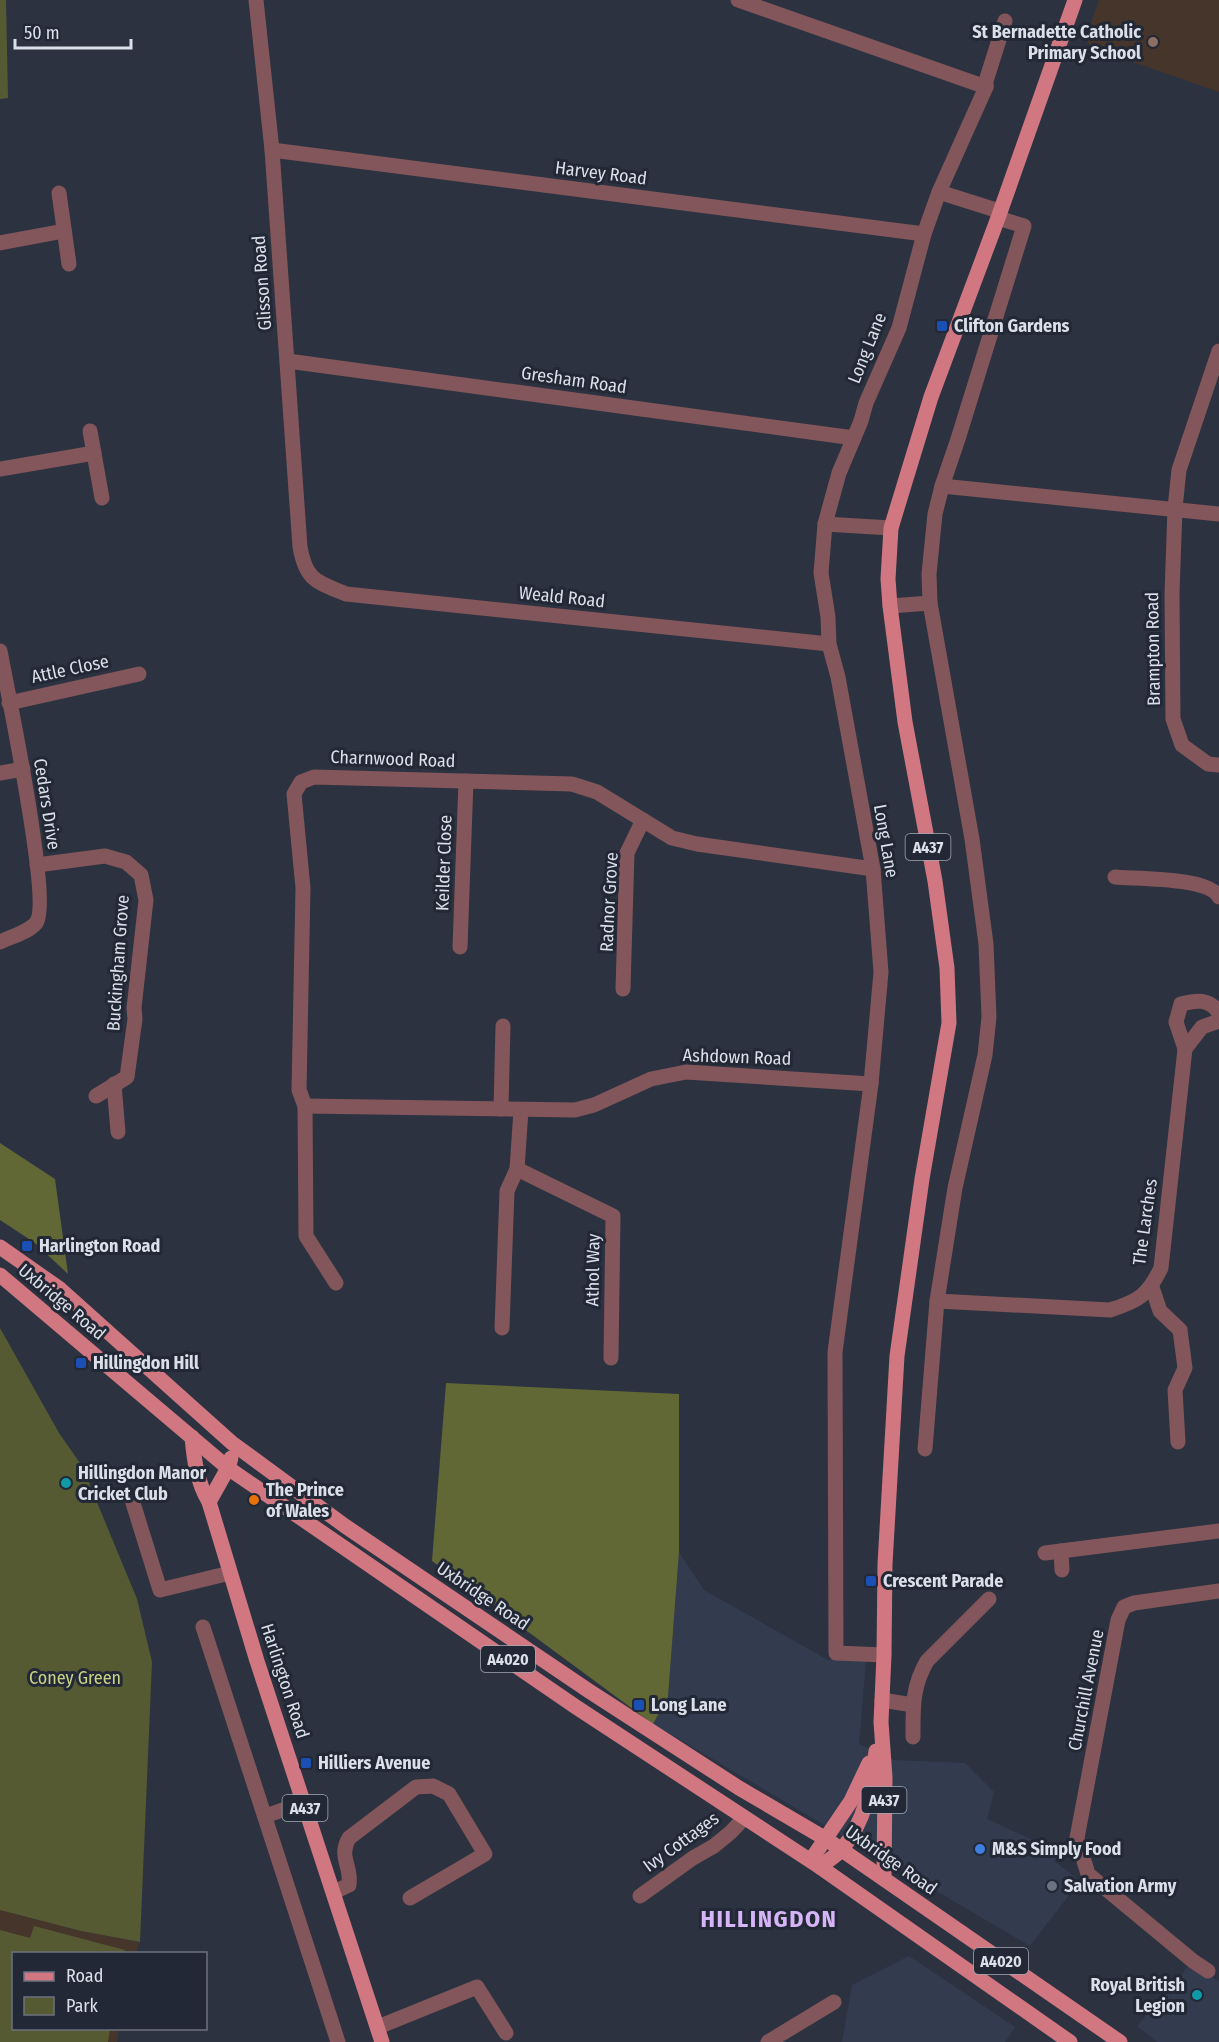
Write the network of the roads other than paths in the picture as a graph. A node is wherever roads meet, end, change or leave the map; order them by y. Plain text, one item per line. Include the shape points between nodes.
1 (256, 0) edge
2 (738, 0) edge
3 (1075, 0) edge
4 (1005, 21) dead end
5 (986, 87) junction
6 (272, 150) junction
7 (939, 192) junction
8 (59, 193) dead end
9 (998, 214) junction
10 (64, 231) junction
11 (924, 234) junction
12 (0, 243) edge
13 (69, 264) dead end
14 (1219, 351) edge
15 (288, 361) junction
16 (90, 431) dead end
17 (854, 438) junction
18 (94, 453) junction
19 (0, 469) edge
20 (942, 486) junction
21 (102, 498) dead end
22 (1175, 508) junction
23 (1219, 514) edge
24 (825, 524) junction
25 (891, 528) junction
26 (303, 564) joint
27 (930, 603) junction
28 (890, 606) junction
29 (829, 644) junction
30 (0, 651) edge
31 (139, 674) dead end
32 (9, 703) junction
33 (1219, 765) edge
34 (23, 769) junction
35 (0, 772) edge
36 (466, 781) junction
37 (643, 820) junction
38 (37, 865) junction
39 (873, 869) junction
40 (1115, 877) dead end
41 (1219, 897) edge
42 (0, 942) edge
43 (460, 947) dead end
44 (623, 989) dead end
45 (1219, 1013) edge
46 (1219, 1020) edge
47 (503, 1026) dead end
48 (1185, 1049) junction
49 (871, 1083) junction
50 (114, 1084) junction
51 (96, 1096) dead end
52 (305, 1106) junction
53 (501, 1108) junction
54 (521, 1110) junction
55 (118, 1132) dead end
56 (518, 1169) junction
57 (0, 1247) edge
58 (0, 1275) edge
59 (336, 1283) dead end
60 (1152, 1287) junction
61 (937, 1300) junction
62 (502, 1328) dead end
63 (611, 1358) dead end
64 (192, 1437) junction
65 (1178, 1442) dead end
66 (232, 1443) junction
67 (925, 1449) dead end
68 (228, 1468) junction
69 (209, 1502) junction
70 (133, 1503) dead end
71 (1219, 1531) edge
72 (1061, 1551) junction
73 (1045, 1553) dead end
74 (1062, 1570) dead end
75 (230, 1573) junction
76 (1219, 1591) edge
77 (989, 1599) dead end
78 (203, 1627) dead end
79 (884, 1655) junction
80 (882, 1700) junction
81 (913, 1705) junction
82 (881, 1722) junction
83 (913, 1737) dead end
84 (878, 1739) junction
85 (303, 1803) junction
86 (265, 1816) junction
87 (744, 1818) junction
88 (826, 1839) junction
89 (842, 1850) junction
90 (815, 1864) junction
91 (884, 1879) junction
92 (334, 1892) junction
93 (640, 1896) dead end
94 (410, 1898) dead end
95 (1208, 1971) dead end
96 (834, 2002) dead end
97 (506, 2033) dead end
98 (380, 2035) edge
99 (338, 2042) edge
100 (768, 2042) edge
101 (1070, 2042) edge
102 (1120, 2042) edge

1 - 6 street, Glisson Road
2 - 5 street
3 - 9 main road, A437
4 - 5 street, Long Lane
5 - 7 street, Long Lane
6 - 11 street, Harvey Road
6 - 15 street, Glisson Road
7 - 9 street
7 - 11 street, Long Lane
8 - 10 street
9 - 20 street via 1024,226
9 - 25 main road, A437 via 931,397
10 - 12 street
10 - 13 street
11 - 17 street, Long Lane via 899,328
14 - 22 street, Brampton Road via 1179,470
15 - 17 street, Gresham Road
15 - 26 street, Glisson Road
16 - 18 street
17 - 24 street, Long Lane via 839,473
18 - 19 street
18 - 21 street
20 - 22 street
20 - 27 street via 934,524
22 - 23 street
22 - 33 street, Brampton Road via 1173,719 1182,745 1208,764
24 - 25 street
24 - 29 street, Long Lane via 821,573
25 - 28 main road, A437
26 - 29 street, Weald Road via 314,580 346,594
27 - 28 street
27 - 61 street via 972,839 986,944 989,1017
28 - 79 main road, A437 via 905,722 946,957 949,1023 898,1338 885,1564
29 - 39 street, Long Lane
30 - 32 street, Cedars Drive
31 - 32 street, Attle Close
32 - 34 street, Cedars Drive
34 - 35 street
34 - 38 street, Cedars Drive
36 - 37 street, Charnwood Road via 572,784 597,792
36 - 43 street, Keilder Close
36 - 52 street, Charnwood Road via 314,777 301,782 294,794 303,888 299,1090
37 - 39 street, Charnwood Road via 672,838 697,844
37 - 44 street, Radnor Grove via 627,853
38 - 42 street, Cedars Drive via 41,913 36,924
38 - 50 street, Buckingham Grove via 105,856 126,862 141,875 146,900 135,1019 127,1077
39 - 49 street, Long Lane via 881,972
40 - 41 street via 1195,883
45 - 48 street, The Larches via 1214,1005 1198,999 1181,1004 1176,1022
46 - 48 street via 1202,1028
47 - 53 street
48 - 60 street, The Larches via 1161,1268
49 - 54 street, Ashdown Road via 686,1072 651,1079 575,1110
49 - 79 street, Long Lane via 835,1352 836,1653
50 - 51 street, Buckingham Grove
50 - 55 street
52 - 53 street, Ashdown Road
52 - 59 street, Charnwood Road via 306,1236
53 - 54 street, Ashdown Road
54 - 56 street
56 - 62 street via 507,1191
56 - 63 street, Athol Way via 613,1216
57 - 66 main road, Uxbridge Road / A4020 via 60,1289
58 - 64 main road, Uxbridge Road / A4020
60 - 61 street, The Larches via 1132,1303 1110,1310
60 - 65 street via 1160,1311 1180,1330 1185,1368 1175,1390
61 - 67 street
64 - 68 main road, Uxbridge Road / A4020
64 - 69 main road, Harlington Road / A437 via 198,1476
66 - 68 main road
66 - 88 main road, Uxbridge Road / A4020 via 345,1526 589,1691
68 - 69 main road
68 - 87 main road, Uxbridge Road / A4020
69 - 75 main road, Harlington Road / A437
70 - 75 street via 160,1590
71 - 72 street
72 - 73 street
72 - 74 street
75 - 85 main road, Harlington Road / A437
76 - 95 street, Churchill Avenue via 1124,1607 1118,1620 1077,1838 1088,1874
77 - 81 street via 927,1661 920,1673
78 - 86 street
79 - 80 main road, A437
80 - 81 street
80 - 82 main road, A437
81 - 83 street
82 - 84 main road, A437
82 - 91 main road, A437
84 - 88 main road, A437 via 851,1802
84 - 89 main road, A437 via 869,1793
85 - 86 street
85 - 92 main road, Harlington Road / A437
86 - 99 street
87 - 90 main road, Uxbridge Road / A4020
87 - 93 street, Ivy Cottages via 714,1846
88 - 89 main road, Uxbridge Road / A4020
88 - 90 main road, A437
89 - 90 main road, A437
89 - 91 main road, Uxbridge Road / A4020
90 - 101 main road, Uxbridge Road / A4020
91 - 102 main road, Uxbridge Road / A4020
92 - 94 street via 349,1885 343,1850 349,1838 416,1788 433,1786 449,1794 485,1854
92 - 98 main road, Harlington Road / A437
96 - 100 street
97 - 98 street via 477,1987

